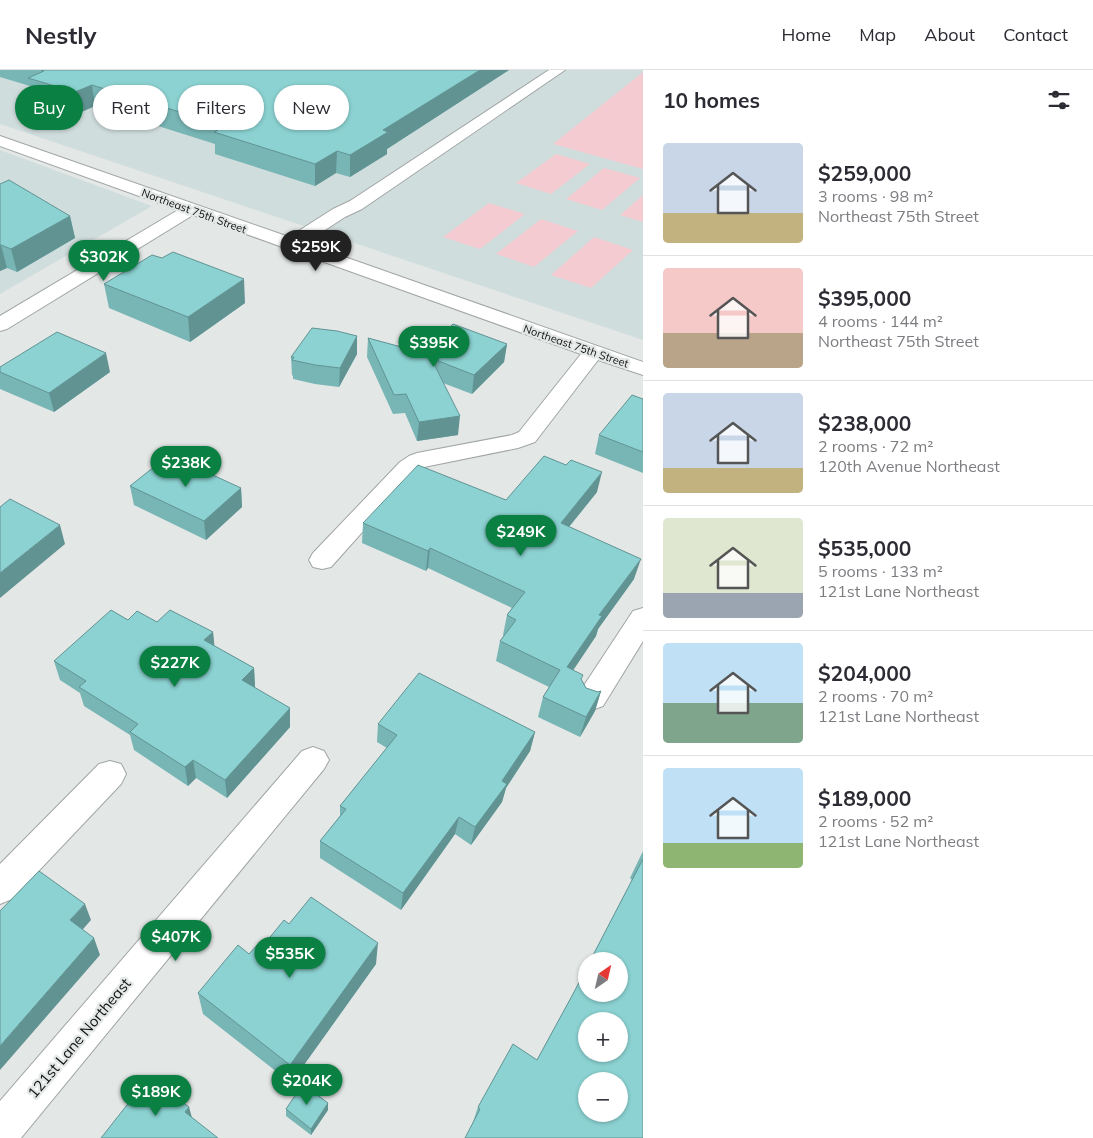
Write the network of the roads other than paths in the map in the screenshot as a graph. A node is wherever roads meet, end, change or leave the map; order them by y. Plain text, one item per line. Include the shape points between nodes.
1 (558, 70) edge
2 (0, 141) edge
3 (190, 210) junction
4 (290, 245) junction
5 (0, 325) edge
6 (594, 352) junction
7 (643, 369) edge
8 (322, 560) dead end
9 (643, 618) edge
10 (592, 698) edge
11 (313, 760) dead end
12 (110, 774) dead end
13 (0, 888) edge
14 (0, 1132) edge

1 - 4 street
2 - 3 street, Northeast 75th Street
3 - 4 street, Northeast 75th Street
3 - 5 street
4 - 6 street, Northeast 75th Street
6 - 7 street, Northeast 75th Street
6 - 8 street via 527,437 417,461
9 - 10 street
11 - 14 street, 121st Lane Northeast
12 - 13 street

